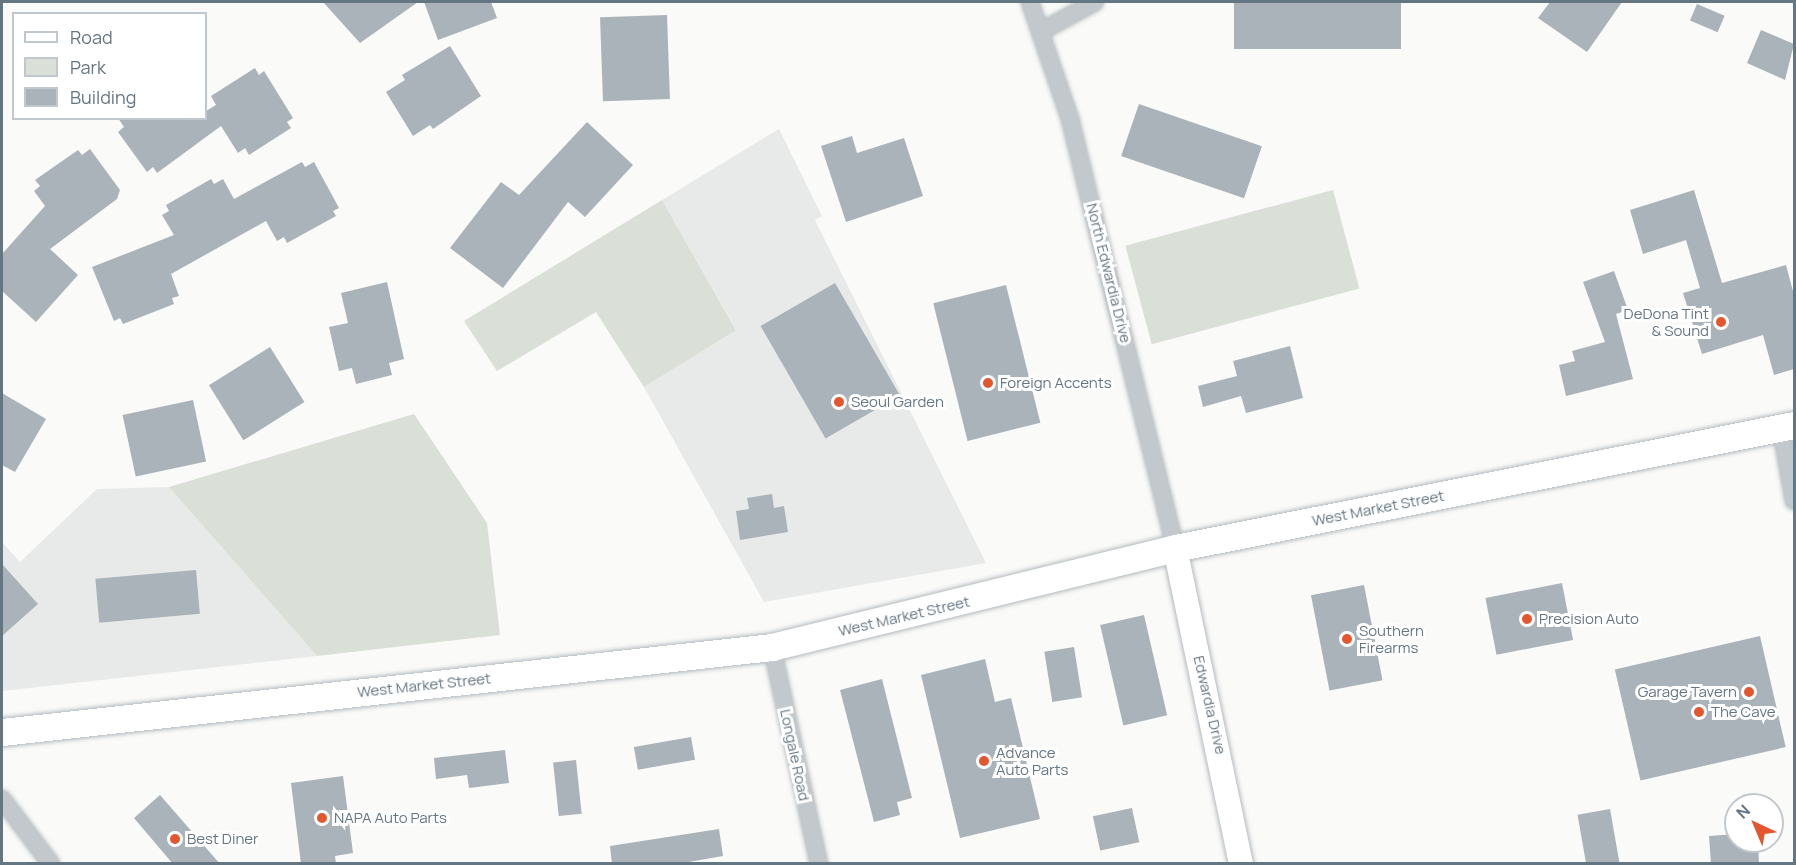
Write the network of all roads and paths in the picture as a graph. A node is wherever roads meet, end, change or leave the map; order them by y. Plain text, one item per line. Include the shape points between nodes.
1 (1030, 2) edge
2 (1095, 2) edge
3 (1042, 31) junction
4 (1788, 427) edge
5 (1794, 501) edge
6 (1175, 548) junction
7 (772, 647) junction
8 (2, 732) edge
9 (2, 799) edge
10 (51, 864) edge
11 (819, 864) edge
12 (1241, 864) edge

1 - 3 street, North Edwardia Drive
2 - 3 street
3 - 6 street, North Edwardia Drive via 1073,130
4 - 5 street
4 - 6 main road, West Market Street
6 - 7 main road, West Market Street
6 - 12 main road, Edwardia Drive
7 - 8 main road, West Market Street
7 - 11 street, Longale Road
9 - 10 street

